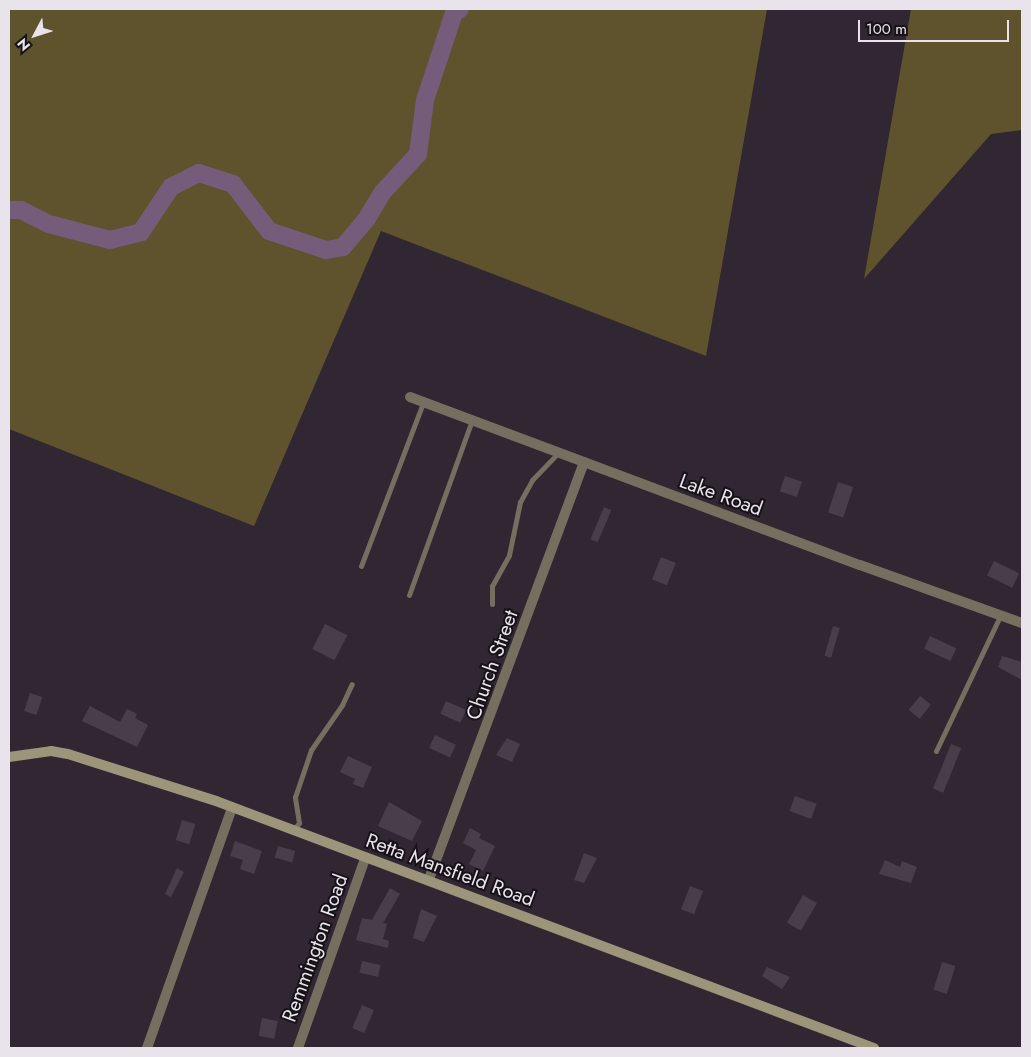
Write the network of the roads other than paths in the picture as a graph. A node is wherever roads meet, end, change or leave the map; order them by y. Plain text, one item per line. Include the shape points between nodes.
1 (410, 397) dead end
2 (424, 402) junction
3 (472, 420) junction
4 (558, 453) junction
5 (584, 462) junction
6 (361, 566) dead end
7 (409, 595) dead end
8 (492, 604) dead end
9 (1000, 615) junction
10 (1022, 623) edge
11 (352, 684) dead end
12 (936, 751) dead end
13 (9, 757) edge
14 (232, 808) junction
15 (292, 831) junction
16 (365, 858) junction
17 (429, 879) junction
18 (147, 1048) edge
19 (298, 1048) edge
20 (874, 1048) edge

1 - 2 street, Lake Road
2 - 3 street, Lake Road
2 - 6 lane
3 - 4 street, Lake Road
3 - 7 lane
4 - 5 street, Lake Road
4 - 8 lane via 524,492 509,555 492,586
5 - 9 street, Lake Road
5 - 17 street, Church Street
9 - 10 street, Lake Road
9 - 12 lane via 994,634
11 - 15 lane via 342,705 311,750 295,797 299,823
13 - 14 street, Retta Mansfield Road via 51,751 68,754
14 - 15 street, Retta Mansfield Road
14 - 18 street
15 - 16 street, Retta Mansfield Road
16 - 17 street, Retta Mansfield Road
16 - 19 street, Remmington Road
17 - 20 street, Retta Mansfield Road

